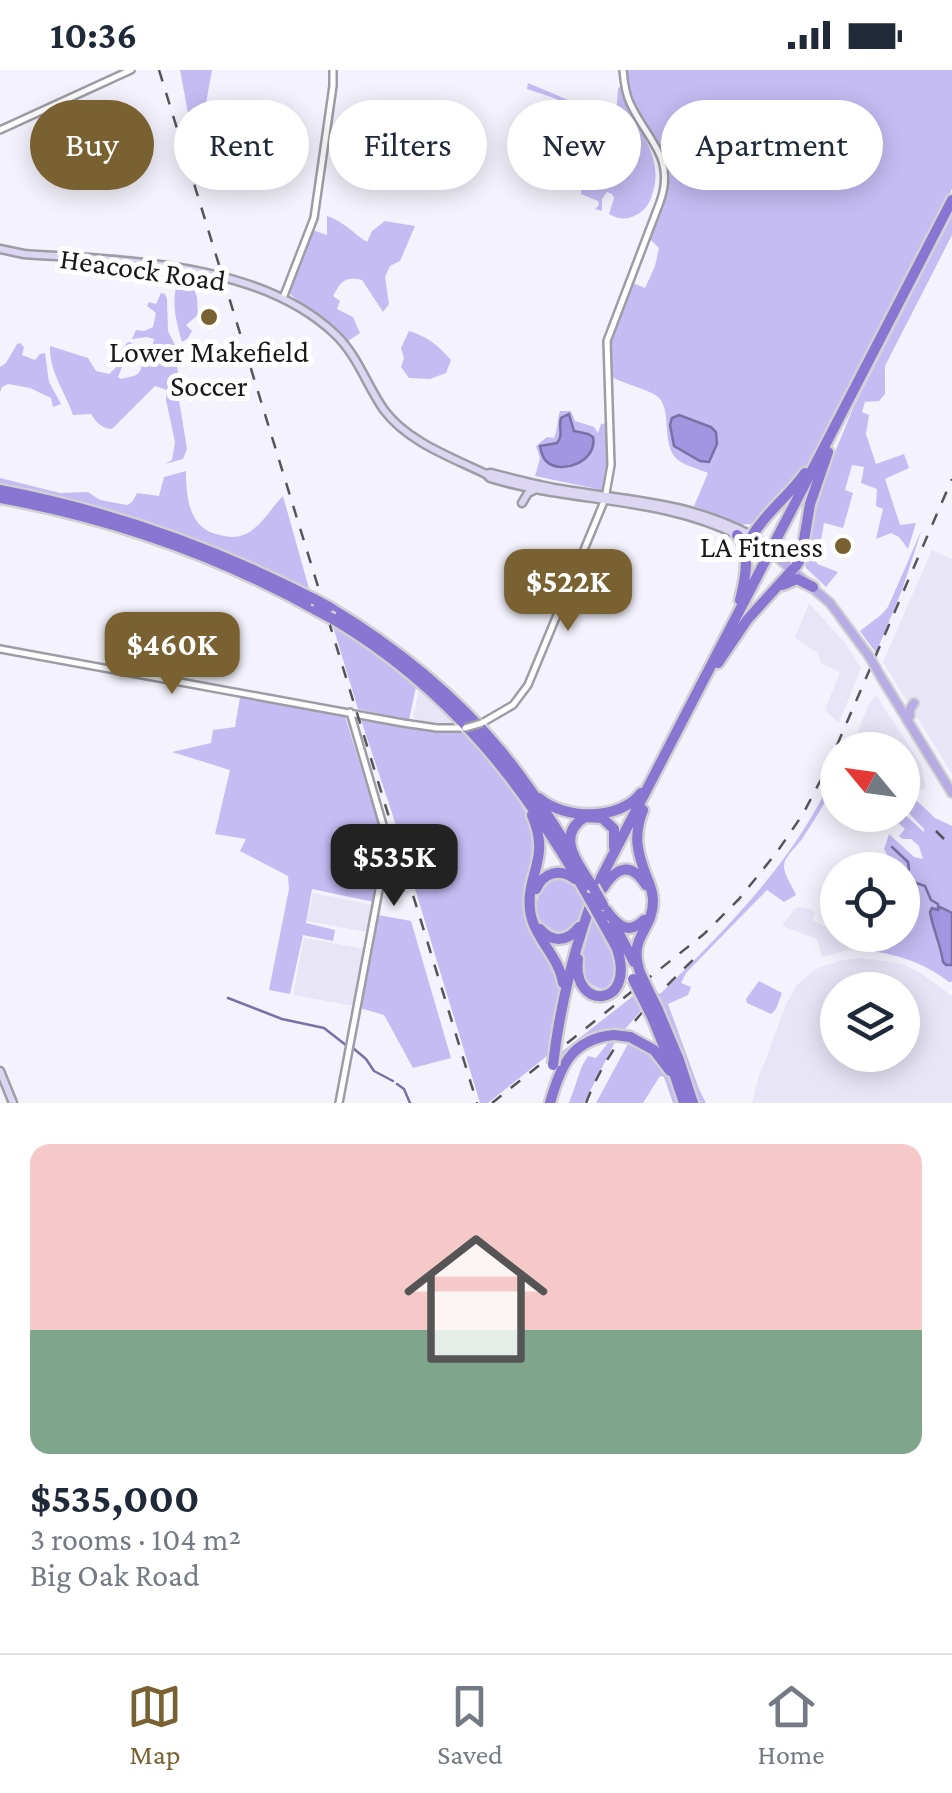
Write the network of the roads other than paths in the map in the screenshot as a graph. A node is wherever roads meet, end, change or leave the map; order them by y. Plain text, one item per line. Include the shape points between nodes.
1 (131, 70) edge
2 (332, 70) edge
3 (623, 70) edge
4 (0, 130) edge
5 (952, 200) edge
6 (952, 209) edge
7 (0, 249) edge
8 (283, 298) junction
9 (840, 426) junction
10 (830, 435) junction
11 (486, 474) junction
12 (512, 484) junction
13 (0, 490) edge
14 (535, 490) junction
15 (606, 497) junction
16 (0, 498) edge
17 (762, 520) junction
18 (738, 532) junction
19 (749, 543) junction
20 (797, 565) junction
21 (806, 574) joint
22 (813, 587) junction
23 (320, 605) junction
24 (760, 605) junction
25 (729, 630) junction
26 (0, 648) edge
27 (870, 654) junction
28 (718, 664) junction
29 (882, 674) junction
30 (914, 703) dead end
31 (350, 712) junction
32 (910, 716) junction
33 (658, 767) junction
34 (946, 774) edge
35 (515, 777) junction
36 (952, 784) edge
37 (952, 793) edge
38 (648, 800) junction
39 (576, 860) junction
40 (607, 867) junction
41 (596, 901) junction
42 (617, 949) junction
43 (579, 953) junction
44 (638, 975) junction
45 (563, 1000) junction
46 (655, 1014) junction
47 (558, 1041) junction
48 (0, 1071) edge
49 (13, 1103) edge
50 (339, 1103) edge
51 (549, 1103) edge
52 (684, 1103) edge
53 (693, 1103) edge

1 - 4 street
2 - 8 street via 312,223
3 - 15 street via 630,103 661,156 665,181 607,341
5 - 10 highway
6 - 9 highway
7 - 8 main road, Heacock Road via 184,270
8 - 11 main road, Heacock Road via 342,341 401,427
9 - 20 highway via 814,489
9 - 28 highway
10 - 17 highway via 797,485
10 - 25 highway
11 - 12 main road
11 - 15 main road
12 - 14 main road
12 - 14 main road via 522,499
13 - 23 highway via 170,536
14 - 15 main road
15 - 18 main road
15 - 31 street, bridge via 527,686 512,705 466,728
16 - 23 highway via 174,546
17 - 18 highway
17 - 19 highway
18 - 19 main road
18 - 19 highway
19 - 20 main road, bridge
19 - 25 highway
20 - 21 highway
20 - 22 main road
20 - 24 highway
21 - 27 main road via 843,612
22 - 24 highway via 789,580
22 - 27 main road
23 - 35 highway, bridge via 419,679
23 - 35 highway via 440,686 491,740
24 - 28 highway
25 - 33 highway
26 - 31 street
27 - 29 main road, bridge
28 - 38 highway
29 - 32 main road
29 - 34 main road
30 - 32 main road
31 - 50 street via 388,842
32 - 34 main road
33 - 35 highway via 630,804 600,813 550,806
33 - 40 highway
34 - 36 main road
34 - 37 main road
34 - 37 main road via 939,787
35 - 39 highway
35 - 41 highway
35 - 45 highway via 538,834 530,913 559,968
38 - 41 highway
38 - 44 highway via 636,843 653,901 636,948
39 - 40 highway via 572,828 585,817 600,817 615,834
39 - 41 highway
40 - 41 highway
41 - 41 highway via 621,870 642,879 650,898 646,918 633,928 619,926
41 - 41 highway via 568,938 549,937 536,923 534,896 552,873 572,877
41 - 42 highway
41 - 43 highway
41 - 44 highway
41 - 45 highway
42 - 43 highway via 621,981 600,995 579,982
42 - 44 highway
43 - 47 highway
44 - 46 highway, bridge
45 - 47 highway
46 - 52 highway
46 - 53 highway
47 - 51 highway, bridge
48 - 49 main road
51 - 52 highway, bridge via 570,1055 589,1041 614,1036 644,1043 660,1056

